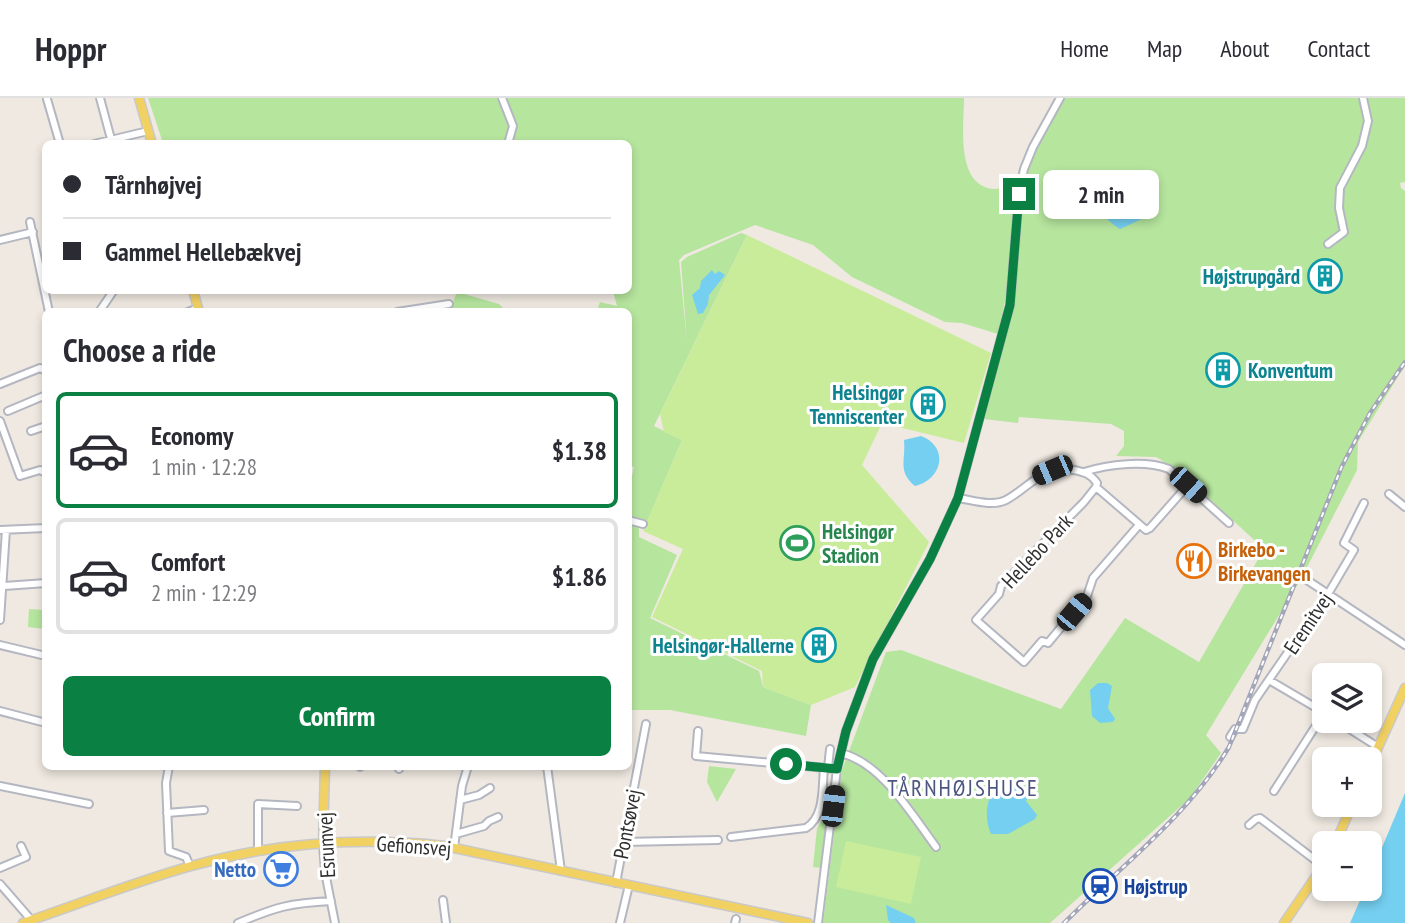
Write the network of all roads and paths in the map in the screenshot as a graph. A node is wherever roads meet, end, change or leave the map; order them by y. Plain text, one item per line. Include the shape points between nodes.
1 (100, 98) edge
2 (139, 98) edge
3 (502, 98) edge
4 (1060, 98) edge
5 (1363, 98) edge
6 (47, 99) edge
7 (148, 131) junction
8 (111, 139) junction
9 (59, 140) edge
10 (108, 140) edge
11 (151, 140) edge
12 (509, 140) edge
13 (30, 222) dead end
14 (33, 232) junction
15 (0, 240) edge
16 (1328, 244) dead end
17 (42, 277) edge
18 (449, 304) dead end
19 (423, 308) edge
20 (42, 369) edge
21 (0, 384) edge
22 (42, 397) edge
23 (8, 411) dead end
24 (0, 421) edge
25 (42, 427) edge
26 (31, 431) dead end
27 (42, 471) edge
28 (1084, 472) junction
29 (1188, 485) junction
30 (1096, 487) junction
31 (1389, 495) dead end
32 (958, 498) junction
33 (1364, 503) dead end
34 (1405, 507) edge
35 (632, 521) edge
36 (1230, 523) dead end
37 (643, 524) dead end
38 (1139, 525) junction
39 (42, 528) edge
40 (3, 530) edge
41 (1304, 578) dead end
42 (42, 583) edge
43 (4, 586) junction
44 (1328, 594) junction
45 (0, 620) edge
46 (0, 645) edge
47 (1405, 645) edge
48 (42, 655) edge
49 (1269, 680) junction
50 (1405, 688) edge
51 (1312, 705) edge
52 (0, 711) edge
53 (42, 722) edge
54 (646, 724) dead end
55 (698, 731) dead end
56 (1312, 733) edge
57 (1355, 733) edge
58 (1230, 737) dead end
59 (1378, 747) joint
60 (830, 749) dead end
61 (841, 753) junction
62 (826, 768) junction
63 (837, 769) junction
64 (169, 770) edge
65 (325, 770) edge
66 (467, 770) edge
67 (548, 770) edge
68 (0, 786) edge
69 (490, 788) dead end
70 (1274, 791) dead end
71 (460, 800) junction
72 (89, 804) dead end
73 (297, 806) dead end
74 (204, 810) dead end
75 (167, 813) junction
76 (498, 817) dead end
77 (1249, 825) dead end
78 (456, 834) junction
79 (731, 837) dead end
80 (718, 840) dead end
81 (623, 842) junction
82 (323, 844) junction
83 (21, 846) dead end
84 (936, 847) dead end
85 (454, 848) junction
86 (258, 851) junction
87 (1312, 856) edge
88 (190, 866) junction
89 (0, 867) edge
90 (561, 871) junction
91 (1312, 882) edge
92 (615, 883) junction
93 (0, 884) edge
94 (629, 885) junction
95 (443, 900) dead end
96 (331, 901) junction
97 (30, 922) edge
98 (238, 923) edge
99 (335, 923) edge
100 (446, 923) edge
101 (620, 923) edge
102 (808, 923) edge
103 (818, 923) edge
104 (1284, 923) edge

1 - 8 street
2 - 7 main road
3 - 12 street via 513,125
4 - 32 street via 1024,169 1010,305
5 - 16 street via 1368,121 1364,137 1340,188 1344,232
6 - 9 street
7 - 8 street
7 - 11 main road
8 - 10 street
13 - 14 street
14 - 15 street
14 - 17 street
18 - 19 street
20 - 21 street
22 - 23 street
24 - 27 street via 20,476
25 - 26 street
28 - 29 street via 1156,464 1169,468
28 - 30 street via 1095,480
28 - 32 street via 1052,470 997,503
29 - 36 street
29 - 38 street, Hellebo Park via 1150,528
30 - 38 street
30 - 38 street, Hellebo Park via 1000,586 999,594 976,620 1024,662 1042,641 1048,643 1087,596 1093,578
31 - 34 street
32 - 61 street via 930,559 873,659
33 - 44 street, Eremitvej via 1344,543 1354,550
35 - 37 street
39 - 40 street
40 - 43 street
41 - 44 street
42 - 43 street
43 - 45 street
44 - 47 street
44 - 49 street, Eremitvej
46 - 48 street
49 - 51 street
49 - 58 street, Eremitvej via 1243,729 1235,729
50 - 59 main road
52 - 53 street
54 - 81 street, Pontsøvej
55 - 62 street via 696,756
56 - 70 street
57 - 59 street
60 - 62 street
61 - 63 street
61 - 84 street via 868,764
62 - 63 street
62 - 79 street via 814,823 806,828
63 - 103 street
64 - 75 street
65 - 82 main road, Esrumvej
66 - 71 street
67 - 90 street
68 - 72 street
69 - 71 street
71 - 78 street
73 - 86 street via 258,804
74 - 75 street
75 - 88 street via 169,851 186,857
76 - 78 street
77 - 87 street via 1260,818
78 - 85 street
80 - 81 street
81 - 92 street, Pontsøvej
82 - 85 main road, Gefionsvej via 410,842
82 - 86 main road, Gefionsvej
82 - 96 street, Esrumvej
83 - 89 street via 26,857
85 - 90 main road, Gefionsvej
86 - 88 main road, Gefionsvej
88 - 97 main road, Gefionsvej
90 - 92 main road, Gefionsvej
91 - 104 main road
92 - 94 main road, Gefionsvej
93 - 97 street
94 - 101 street
94 - 102 main road, Gefionsvej
95 - 100 street
96 - 98 street via 281,905
96 - 99 street, Esrumvej

